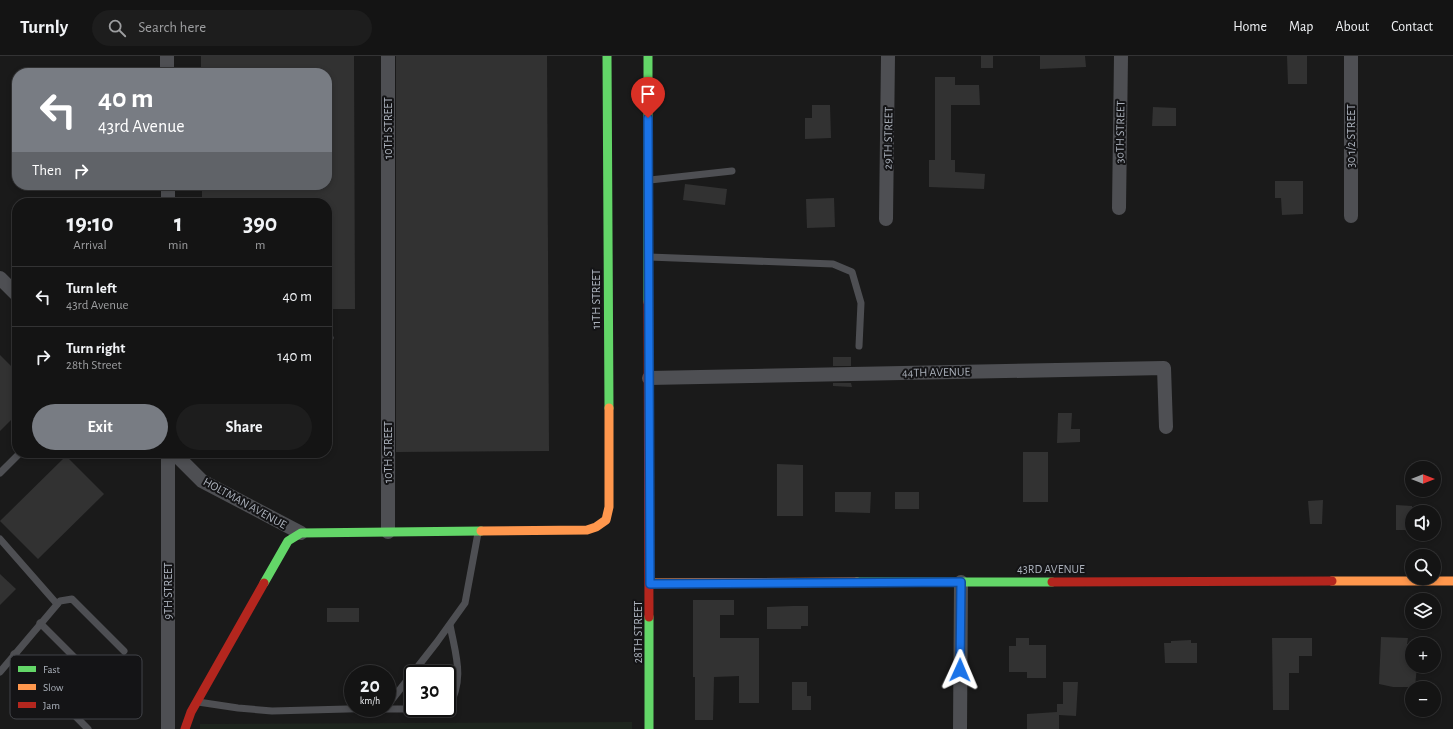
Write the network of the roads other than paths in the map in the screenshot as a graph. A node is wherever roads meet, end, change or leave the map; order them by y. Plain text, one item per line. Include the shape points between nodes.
1 (167, 56) edge
2 (388, 56) edge
3 (607, 56) edge
4 (648, 56) edge
5 (888, 56) edge
6 (1121, 56) edge
7 (1351, 56) edge
8 (167, 68) edge
9 (732, 171) dead end
10 (648, 180) junction
11 (1119, 208) dead end
12 (1351, 216) dead end
13 (886, 219) dead end
14 (648, 257) junction
15 (2, 284) edge
16 (12, 291) edge
17 (859, 346) dead end
18 (649, 378) junction
19 (1166, 427) dead end
20 (15, 458) edge
21 (168, 458) edge
22 (179, 458) edge
23 (0, 473) edge
24 (388, 532) junction
25 (301, 533) junction
26 (478, 533) junction
27 (0, 539) edge
28 (1453, 581) edge
29 (961, 582) junction
30 (650, 584) junction
31 (57, 604) junction
32 (40, 623) junction
33 (450, 624) junction
34 (124, 651) dead end
35 (14, 654) edge
36 (72, 655) edge
37 (10, 659) edge
38 (0, 672) edge
39 (396, 694) edge
40 (197, 702) junction
41 (396, 708) edge
42 (344, 709) edge
43 (78, 719) edge
44 (88, 729) edge
45 (168, 729) edge
46 (185, 729) edge
47 (649, 729) edge
48 (960, 729) edge

1 - 8 street
2 - 24 street, 10TH STREET
3 - 26 street, 11TH STREET via 609,507 606,520 587,530
4 - 10 street, 28TH STREET
5 - 13 street, 29TH STREET
6 - 11 street, 30TH STREET
7 - 12 street, 30 1/2 STREET
9 - 10 lane
10 - 14 street, 28TH STREET
14 - 17 lane via 832,264 852,272 861,303
14 - 18 street, 28TH STREET
15 - 16 street
18 - 19 street, 44TH AVENUE via 1164,368
18 - 30 street, 28TH STREET
20 - 23 lane
21 - 45 street, 9TH STREET
22 - 25 street, HOLTMAN AVENUE via 202,481
24 - 25 street
24 - 26 street
25 - 40 street via 288,541
26 - 33 lane via 465,603
27 - 31 lane
28 - 29 street, 43RD AVENUE
29 - 30 street, 43RD AVENUE
29 - 48 street
30 - 47 street, 28TH STREET
31 - 32 lane
31 - 34 lane via 72,599
32 - 35 lane
32 - 36 lane
33 - 39 lane
33 - 41 lane via 459,675 456,694 448,709
37 - 38 lane
40 - 42 lane via 272,711
40 - 46 street
43 - 44 lane

